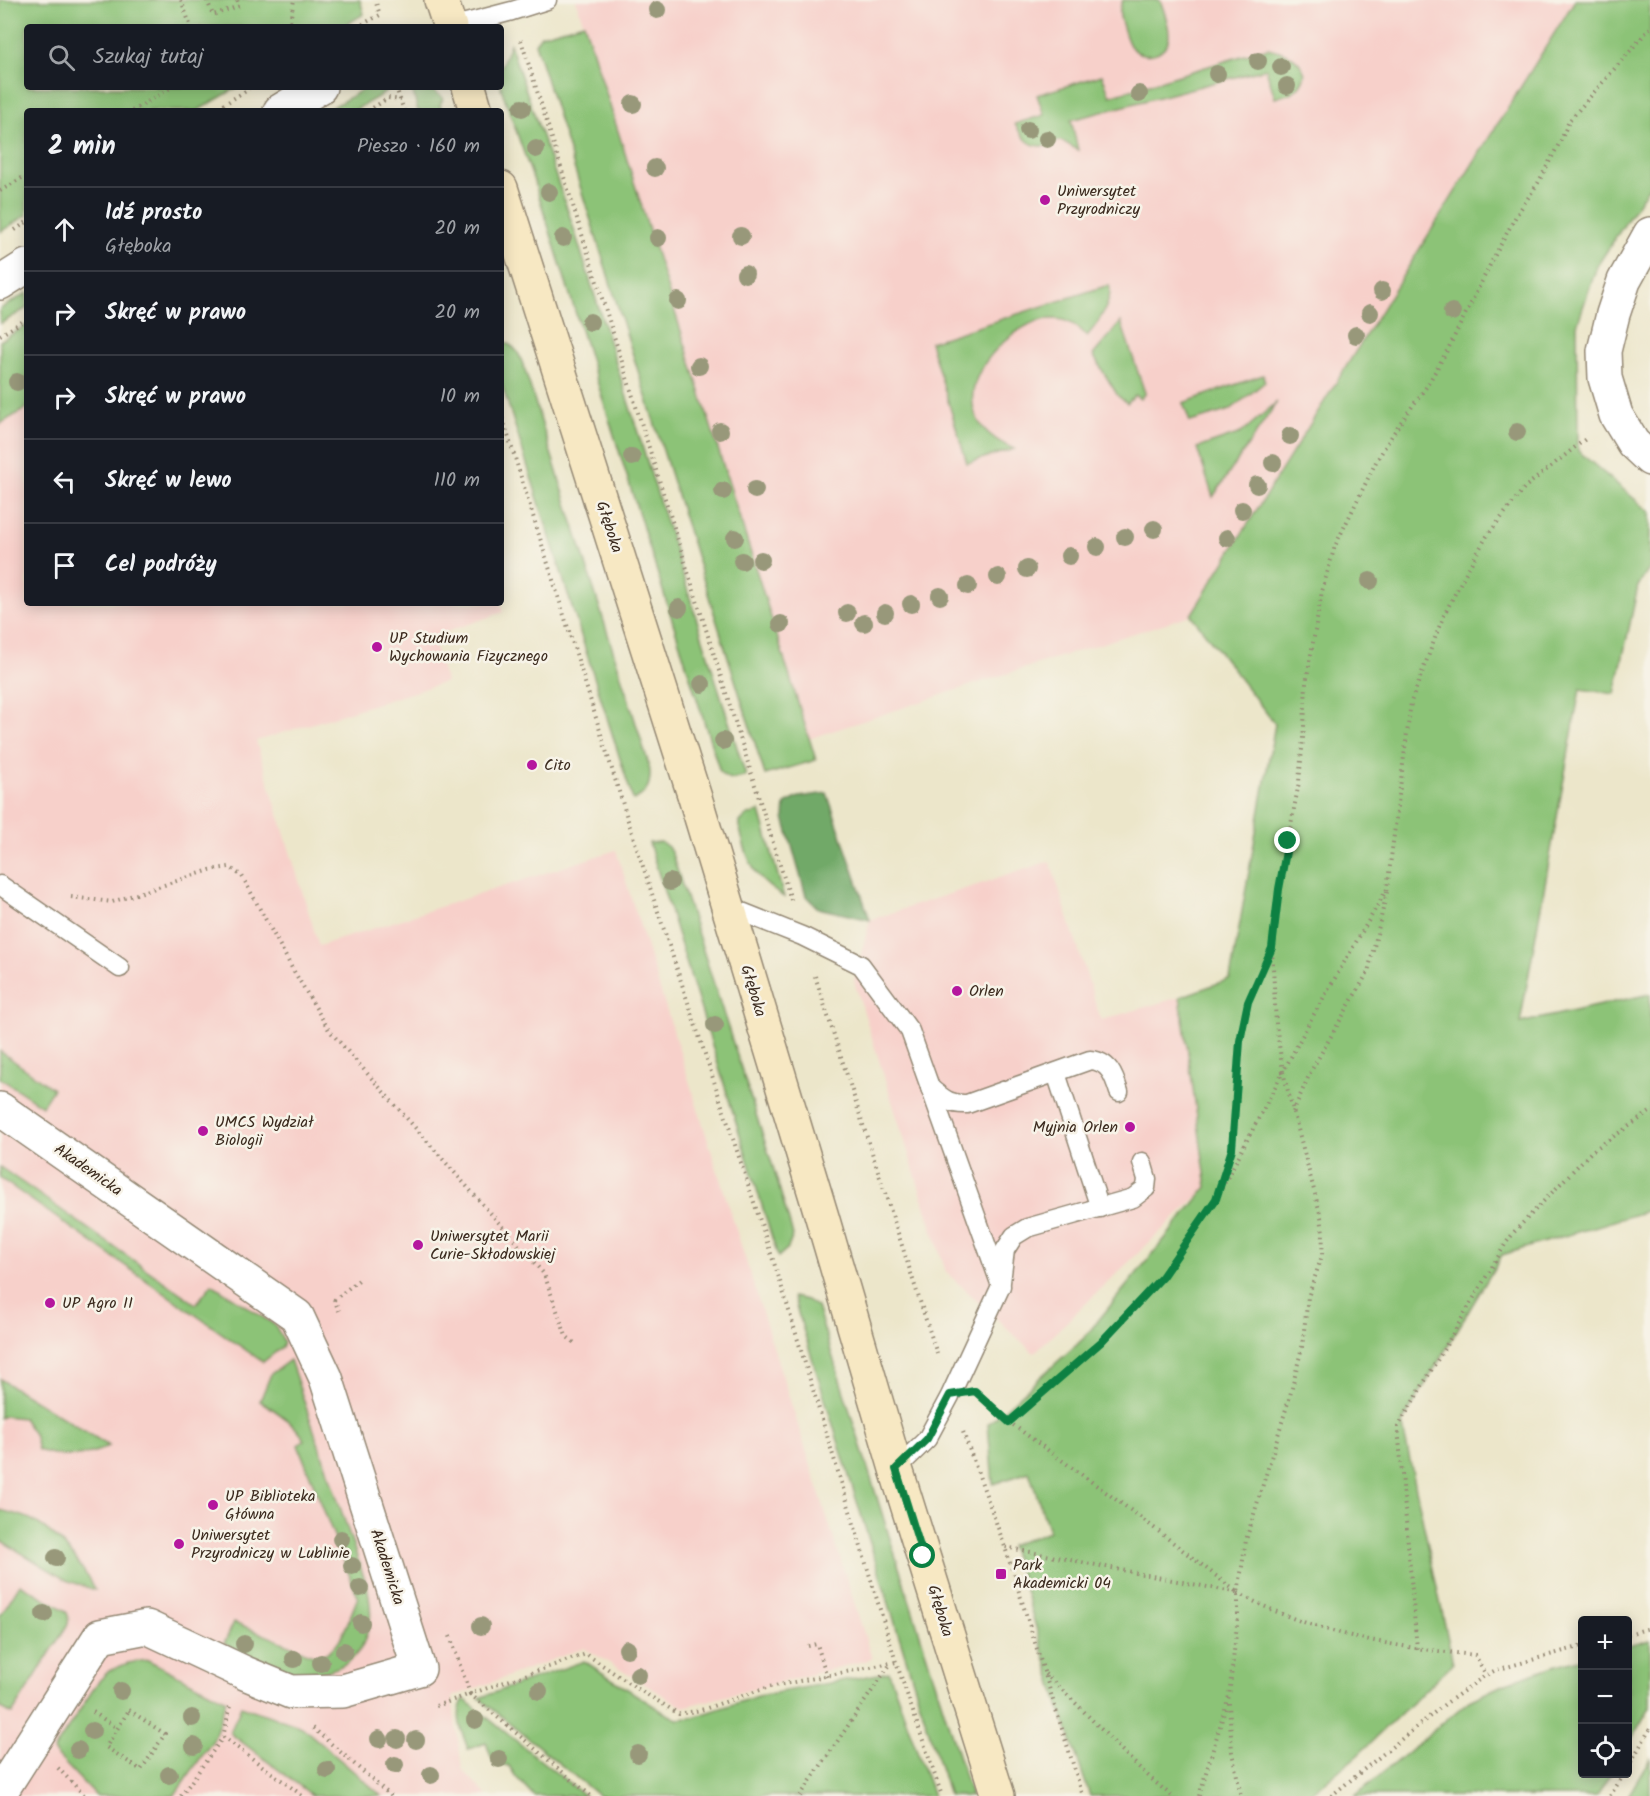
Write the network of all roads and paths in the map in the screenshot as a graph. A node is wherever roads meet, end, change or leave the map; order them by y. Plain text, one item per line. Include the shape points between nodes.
1 (181, 0) edge
2 (207, 0) edge
3 (237, 0) edge
4 (294, 0) edge
5 (375, 0) edge
6 (441, 0) edge
7 (547, 0) edge
8 (190, 24) edge
9 (290, 24) edge
10 (363, 24) edge
11 (449, 24) edge
12 (462, 24) edge
13 (1650, 28) edge
14 (167, 90) edge
15 (247, 90) edge
16 (315, 90) edge
17 (397, 90) edge
18 (470, 90) edge
19 (401, 100) junction
20 (137, 108) edge
21 (218, 108) edge
22 (285, 108) edge
23 (373, 108) edge
24 (403, 108) edge
25 (475, 108) edge
26 (24, 177) edge
27 (0, 191) edge
28 (504, 197) edge
29 (1650, 234) edge
30 (24, 268) edge
31 (0, 283) edge
32 (24, 321) edge
33 (0, 335) edge
34 (1616, 415) junction
35 (504, 423) edge
36 (1650, 459) edge
37 (0, 885) edge
38 (1387, 889) junction
39 (112, 902) dead end
40 (727, 906) junction
41 (1272, 948) junction
42 (120, 968) dead end
43 (1283, 1072) junction
44 (1056, 1073) junction
45 (930, 1088) junction
46 (1119, 1092) dead end
47 (0, 1109) edge
48 (1650, 1112) edge
49 (1293, 1113) junction
50 (1142, 1162) dead end
51 (1216, 1199) junction
52 (1100, 1208) junction
53 (360, 1279) dead end
54 (1000, 1287) junction
55 (326, 1306) dead end
56 (577, 1345) dead end
57 (950, 1395) junction
58 (1009, 1422) junction
59 (896, 1469) junction
60 (1005, 1547) dead end
61 (1238, 1593) junction
62 (1650, 1628) edge
63 (1632, 1633) edge
64 (808, 1646) dead end
65 (1578, 1647) edge
66 (1417, 1649) junction
67 (893, 1662) junction
68 (1043, 1672) dead end
69 (1486, 1675) junction
70 (827, 1677) junction
71 (470, 1694) junction
72 (1229, 1696) junction
73 (231, 1701) dead end
74 (436, 1707) dead end
75 (89, 1709) dead end
76 (307, 1723) dead end
77 (117, 1728) junction
78 (1650, 1729) edge
79 (223, 1737) junction
80 (1632, 1760) edge
81 (1621, 1778) edge
82 (0, 1793) edge
83 (181, 1796) edge
84 (303, 1796) edge
85 (391, 1796) edge
86 (591, 1796) edge
87 (800, 1796) edge
88 (942, 1796) edge
89 (998, 1796) edge
90 (1172, 1796) edge
91 (1199, 1796) edge
92 (1241, 1796) edge
93 (1331, 1796) edge
94 (1610, 1796) edge

1 - 8 path
2 - 3 path via 213,15 239,6
4 - 9 path
5 - 10 path via 380,15
6 - 11 street
7 - 12 lane
13 - 41 path via 1569,121 1427,386 1377,460 1335,546 1322,591 1306,683 1299,782
14 - 20 path
15 - 21 path
16 - 22 street
17 - 19 path
18 - 25 street
19 - 23 path via 388,98
19 - 24 path
26 - 27 path
28 - 40 street, Głęboka
29 - 34 street via 1624,281 1604,351 1605,378
30 - 31 street
32 - 33 path
34 - 36 street via 1633,443
34 - 38 path via 1525,487 1487,536 1443,617 1411,702
35 - 67 path via 630,827 779,1278
37 - 42 lane
38 - 43 path
38 - 49 path via 1368,972 1311,1071
39 - 56 path via 210,870 229,867 242,876 329,1030 544,1274 566,1336
40 - 45 lane via 861,965 910,1031
40 - 59 street, Głęboka
41 - 43 path
41 - 51 path via 1248,1002 1240,1041 1232,1149
43 - 49 path
43 - 51 path
44 - 45 lane via 967,1104 945,1100
44 - 46 lane via 1098,1060 1114,1077
44 - 52 lane
45 - 54 lane
47 - 82 street, Akademicka via 297,1316 326,1378 418,1669 343,1691 291,1692 147,1627 100,1636
48 - 66 path via 1592,1151 1515,1231 1398,1427
49 - 61 path via 1321,1217 1322,1256 1308,1297 1302,1347 1290,1396 1246,1540
50 - 52 lane via 1146,1188 1133,1198
51 - 58 path via 1162,1277 1101,1342
52 - 54 lane via 1027,1228 1014,1236 1005,1250
53 - 55 path
54 - 57 lane
57 - 58 path via 975,1391
57 - 59 lane via 927,1439
58 - 61 path
59 - 89 street, Głęboka
60 - 61 path
61 - 66 path via 1305,1623
61 - 72 path
62 - 63 path
64 - 70 path via 817,1644
65 - 69 path
66 - 69 path via 1475,1655
67 - 70 path
67 - 87 path
67 - 88 path
68 - 90 path
69 - 93 path
70 - 71 path via 769,1687 679,1714 586,1654
71 - 74 path
71 - 86 path
72 - 91 path
72 - 92 path via 1232,1752
73 - 79 path
75 - 77 path
76 - 85 path
77 - 77 path via 106,1747 141,1770 165,1734 129,1710
78 - 80 path
79 - 83 path
79 - 84 path
81 - 94 path

